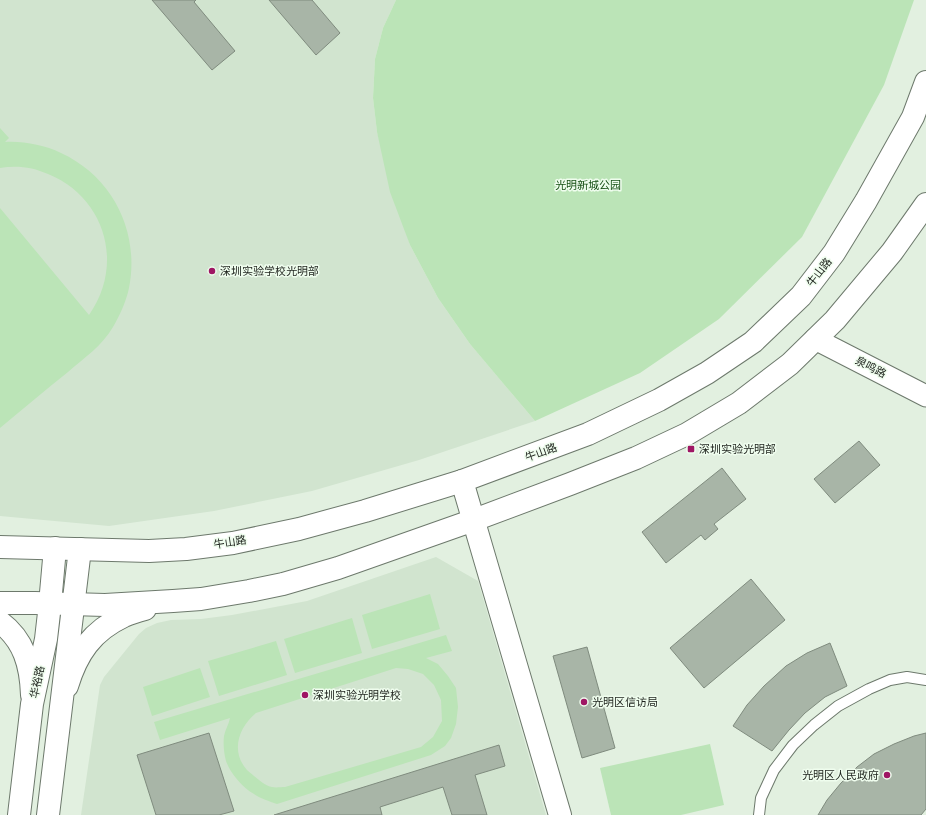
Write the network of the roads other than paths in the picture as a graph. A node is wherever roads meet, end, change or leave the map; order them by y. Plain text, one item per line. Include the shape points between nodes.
1 (926, 82) edge
2 (926, 204) edge
3 (815, 339) junction
4 (926, 396) edge
5 (462, 481) junction
6 (474, 520) junction
7 (0, 547) edge
8 (55, 548) junction
9 (80, 549) junction
10 (173, 601) junction
11 (0, 603) edge
12 (50, 604) junction
13 (73, 604) junction
14 (0, 622) edge
15 (926, 680) edge
16 (32, 704) junction
17 (61, 706) junction
18 (18, 815) edge
19 (48, 815) edge
20 (560, 815) edge
21 (759, 815) edge

1 - 5 street, 牛山路 via 913,117 834,253 800,296 753,342 707,373 666,396 588,434
2 - 3 street via 892,252
3 - 4 street, 泉鸣路
3 - 6 street via 790,364 739,403 687,434 636,458
5 - 6 street
5 - 9 street, 牛山路 via 299,529 233,543 149,551
6 - 10 street via 338,568 283,584 208,598
6 - 20 street
7 - 8 street, 牛山路
8 - 9 street, 牛山路
8 - 12 street, 华裕路
9 - 13 street
10 - 13 street via 106,606
10 - 17 street via 125,616 94,636 76,661
11 - 12 street
12 - 13 street
12 - 16 street, 华裕路 via 46,639
13 - 17 street
14 - 16 street via 13,634 22,648 29,666
15 - 21 lane via 907,677 890,680 838,706 814,725 793,745 774,770 761,798
16 - 18 street, 华裕路
17 - 19 street

